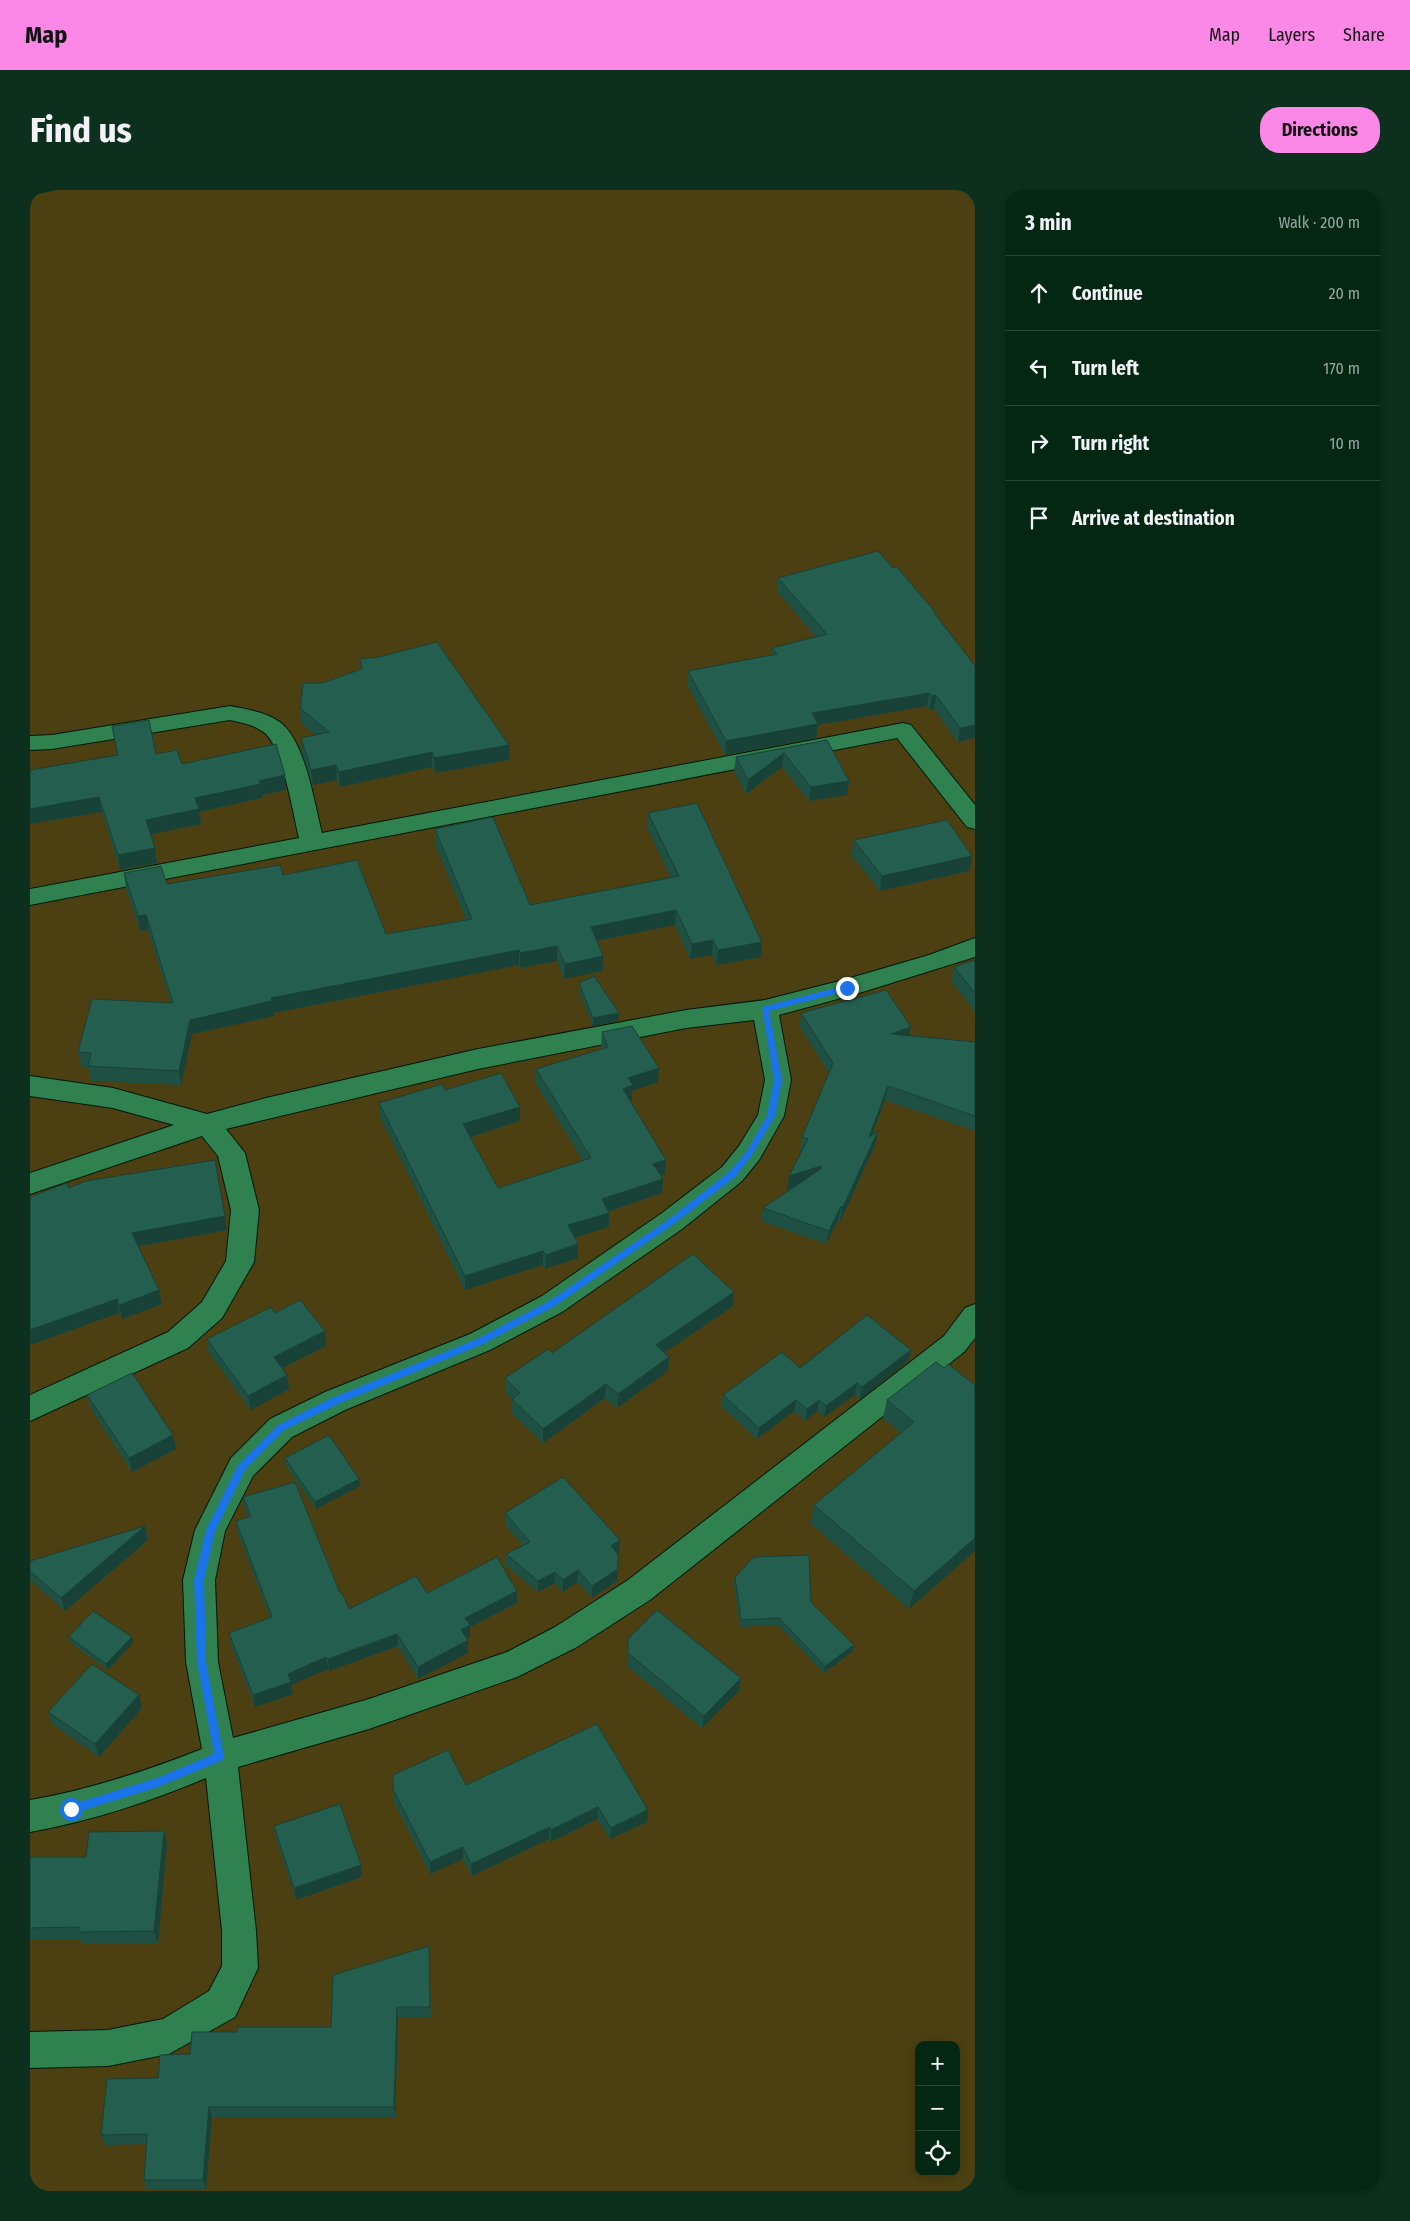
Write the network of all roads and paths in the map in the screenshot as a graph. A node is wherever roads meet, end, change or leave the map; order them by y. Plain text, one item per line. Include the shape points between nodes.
1 (30, 743) edge
2 (975, 821) edge
3 (312, 843) junction
4 (30, 897) edge
5 (975, 947) edge
6 (765, 1009) junction
7 (30, 1086) edge
8 (207, 1124) junction
9 (30, 1184) edge
10 (975, 1316) edge
11 (30, 1409) edge
12 (220, 1757) junction
13 (30, 1816) edge
14 (30, 2050) edge

1 - 3 street via 230,713 256,718 275,729 289,753
2 - 3 street via 903,730
3 - 4 street
5 - 6 street
6 - 8 street via 686,1019 478,1059
6 - 12 street via 778,1080 771,1116 732,1174 672,1221 552,1304 480,1342 335,1401 281,1428 242,1467 210,1530 199,1580 202,1662
7 - 8 street via 113,1098
8 - 9 street
8 - 11 street via 231,1153 245,1210 240,1262 212,1310 178,1340
10 - 12 street via 954,1344 850,1426 639,1590 566,1637 517,1663 369,1714
12 - 13 street via 158,1782 71,1809
12 - 14 street via 240,1968 222,2004 169,2036 108,2048

